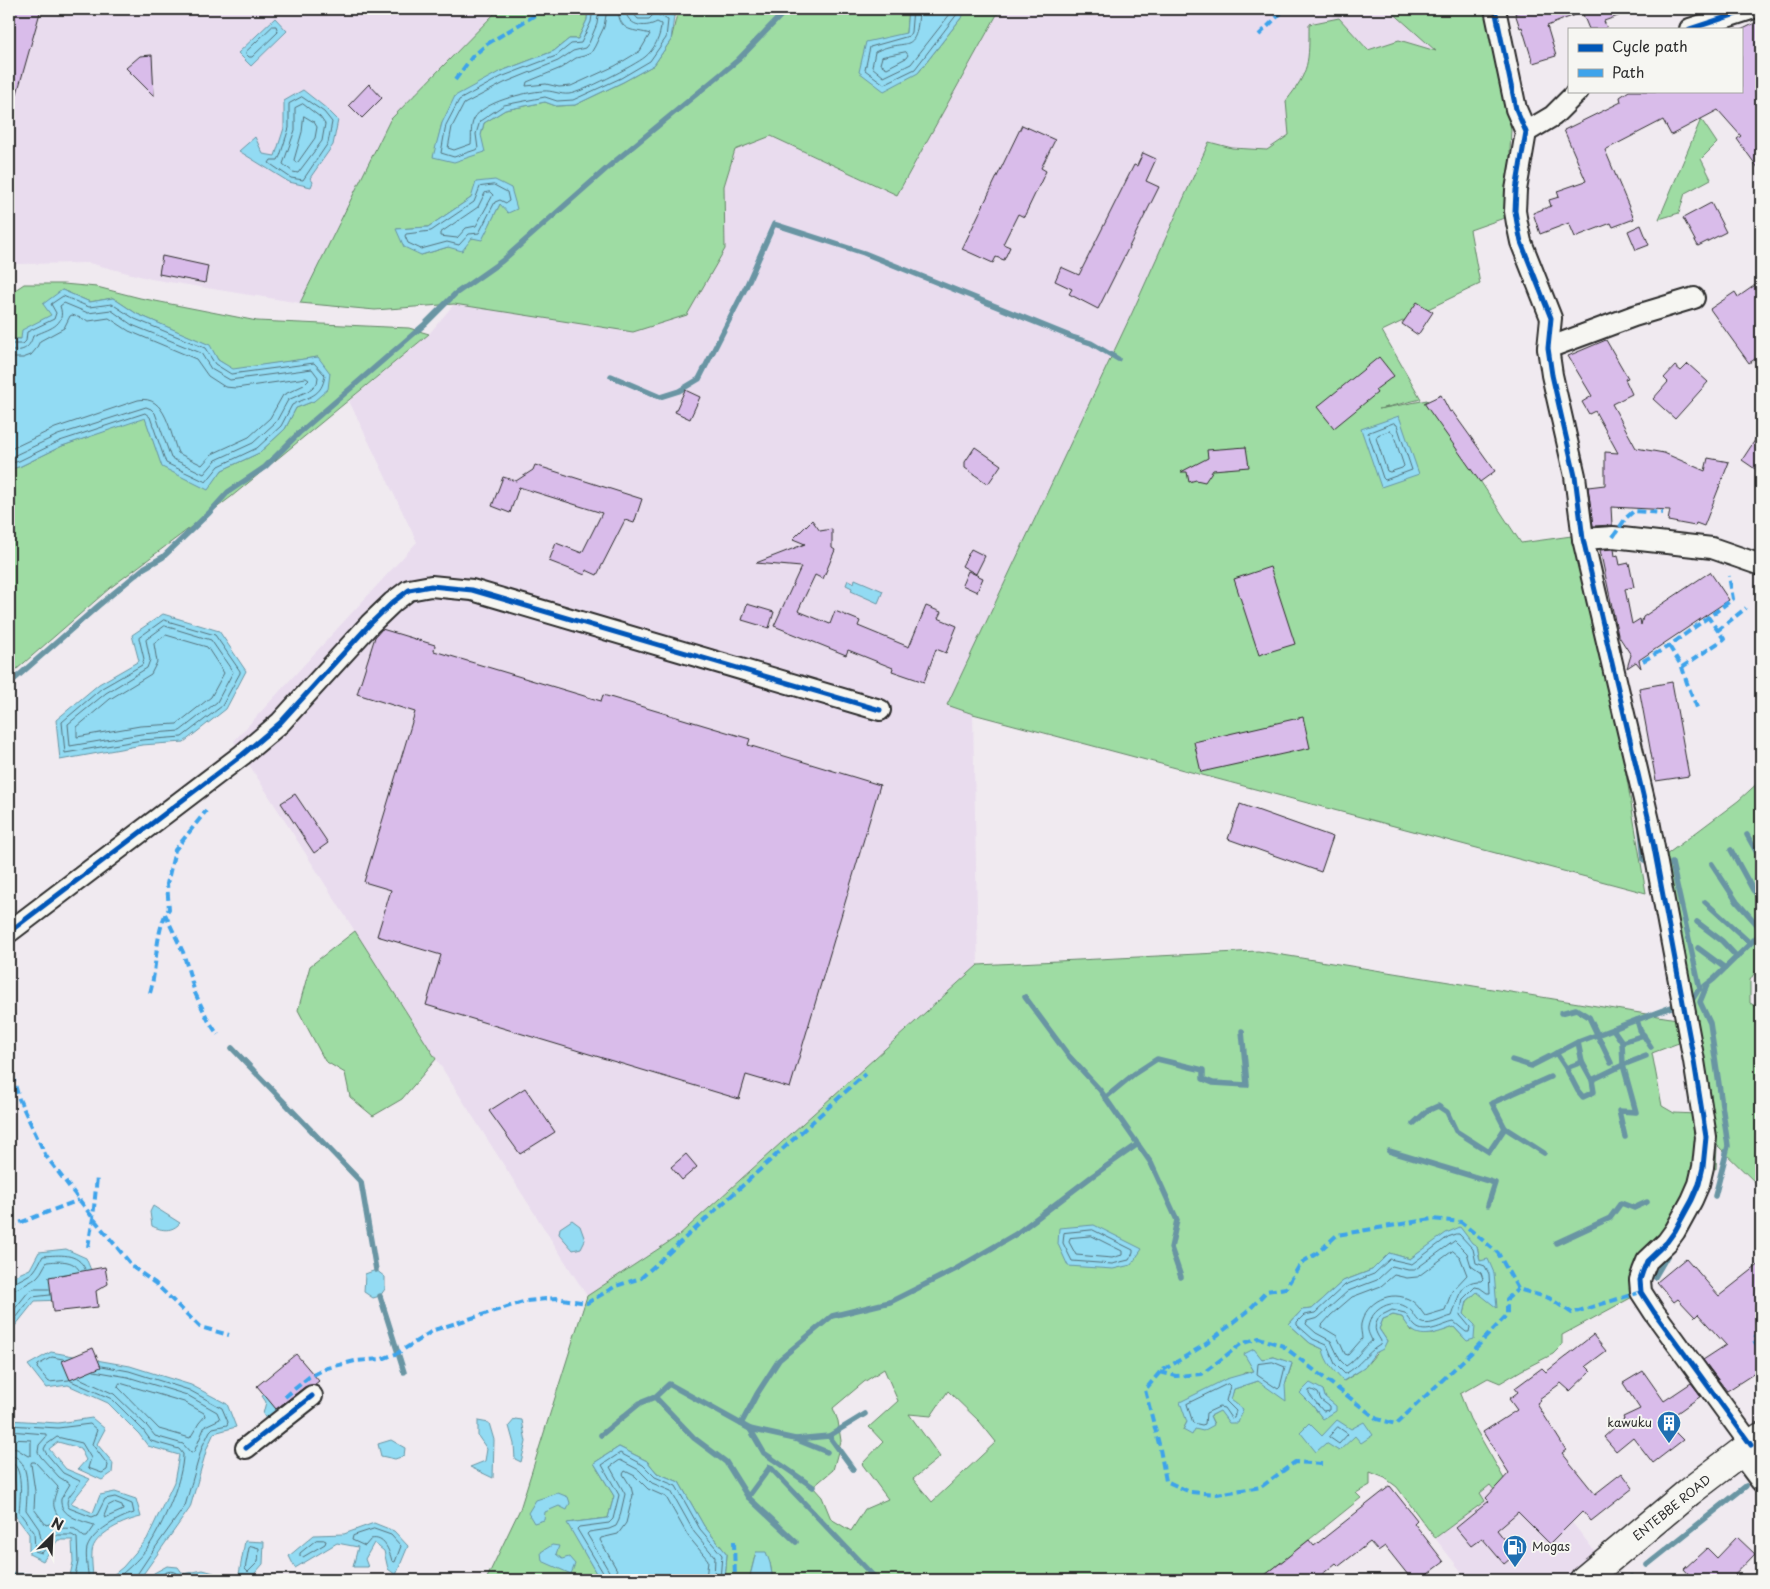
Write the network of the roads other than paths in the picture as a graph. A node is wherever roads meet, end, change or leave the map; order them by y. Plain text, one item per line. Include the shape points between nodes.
1 (1495, 9) edge
2 (1751, 9) edge
3 (1693, 28) edge
4 (1577, 92) edge
5 (1526, 132) junction
6 (1694, 298) dead end
7 (1548, 348) junction
8 (1583, 539) junction
9 (1761, 565) edge
10 (880, 710) dead end
11 (9, 932) edge
12 (312, 1396) dead end
13 (1751, 1445) edge
14 (246, 1448) dead end
15 (1761, 1481) edge
16 (1584, 1580) edge

1 - 5 street via 1516,109
2 - 3 street
4 - 5 street via 1553,116
5 - 7 street via 1515,211 1521,242 1551,318
6 - 7 street
7 - 8 street via 1575,476
8 - 9 street via 1613,537 1712,548
8 - 13 street via 1649,821 1706,1137 1699,1184 1675,1232 1647,1261 1640,1280 1641,1292
10 - 11 street via 472,590 431,586 409,590 370,624 280,723
12 - 14 street
13 - 15 street
13 - 16 main road, ENTEBBE ROAD

